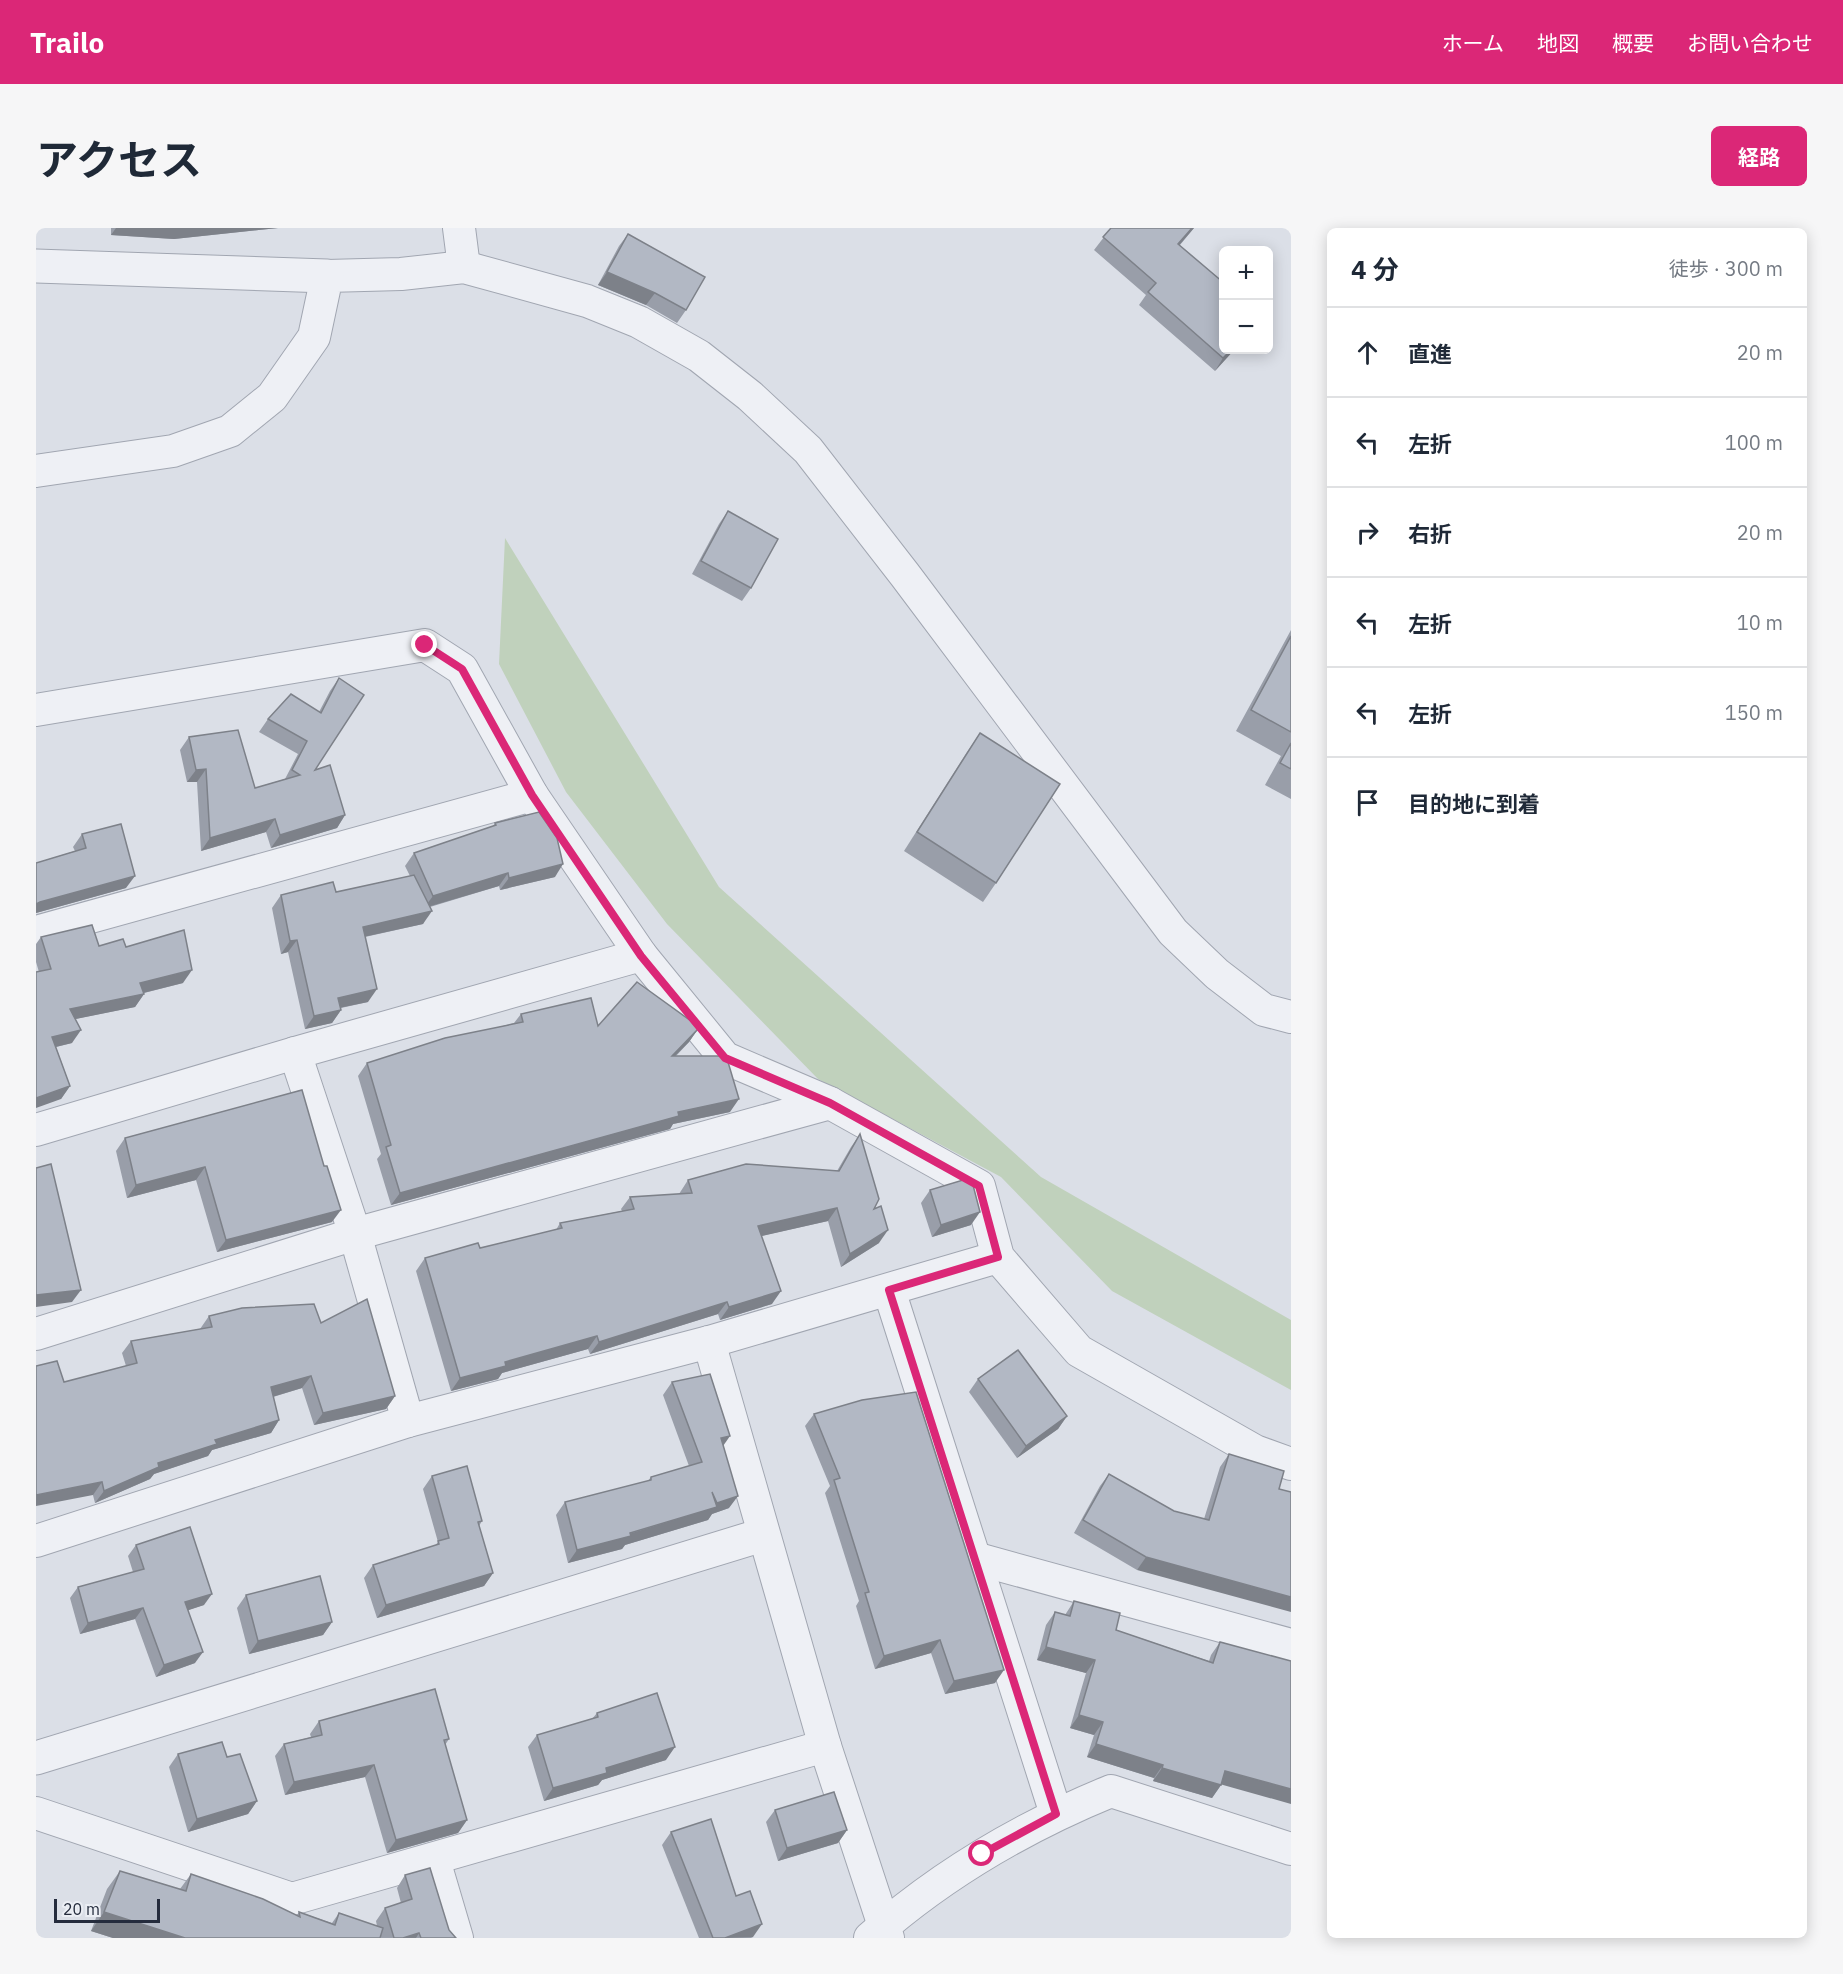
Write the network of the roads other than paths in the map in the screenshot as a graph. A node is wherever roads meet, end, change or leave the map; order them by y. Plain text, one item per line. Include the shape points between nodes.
1 (459, 228) edge
2 (36, 266) edge
3 (464, 267) junction
4 (327, 276) junction
5 (36, 471) edge
6 (36, 710) edge
7 (532, 795) junction
8 (36, 932) edge
9 (641, 956) junction
10 (1291, 1017) edge
11 (295, 1053) junction
12 (830, 1103) junction
13 (36, 1130) edge
14 (355, 1234) junction
15 (998, 1257) junction
16 (889, 1290) junction
17 (36, 1334) edge
18 (709, 1342) junction
19 (408, 1420) junction
20 (1291, 1464) edge
21 (762, 1535) junction
22 (36, 1540) edge
23 (974, 1558) junction
24 (1291, 1645) edge
25 (825, 1746) junction
26 (36, 1758) edge
27 (36, 1813) edge
28 (1056, 1814) junction
29 (1291, 1849) edge
30 (434, 1860) junction
31 (881, 1934) edge
32 (457, 1938) edge

1 - 3 street
2 - 4 street
3 - 4 street
3 - 10 street via 586,301 639,322 699,357 750,396 808,450 1173,932 1217,974 1264,1010
4 - 5 street via 314,337 272,397 230,431 173,451
6 - 7 street via 425,645 462,669
7 - 8 street
7 - 9 street
9 - 11 street
9 - 12 street via 725,1058
11 - 13 street
11 - 14 street
12 - 14 street
12 - 15 street via 979,1186
14 - 17 street
14 - 19 street
15 - 16 street
15 - 20 street via 1079,1351 1255,1451
16 - 18 street
16 - 23 street
18 - 19 street
18 - 21 street
19 - 22 street
21 - 25 street
21 - 26 street
23 - 24 street
23 - 28 street
25 - 30 street
25 - 31 street
27 - 30 street via 292,1899
28 - 29 street via 1111,1791
28 - 31 street via 982,1854
30 - 32 street

